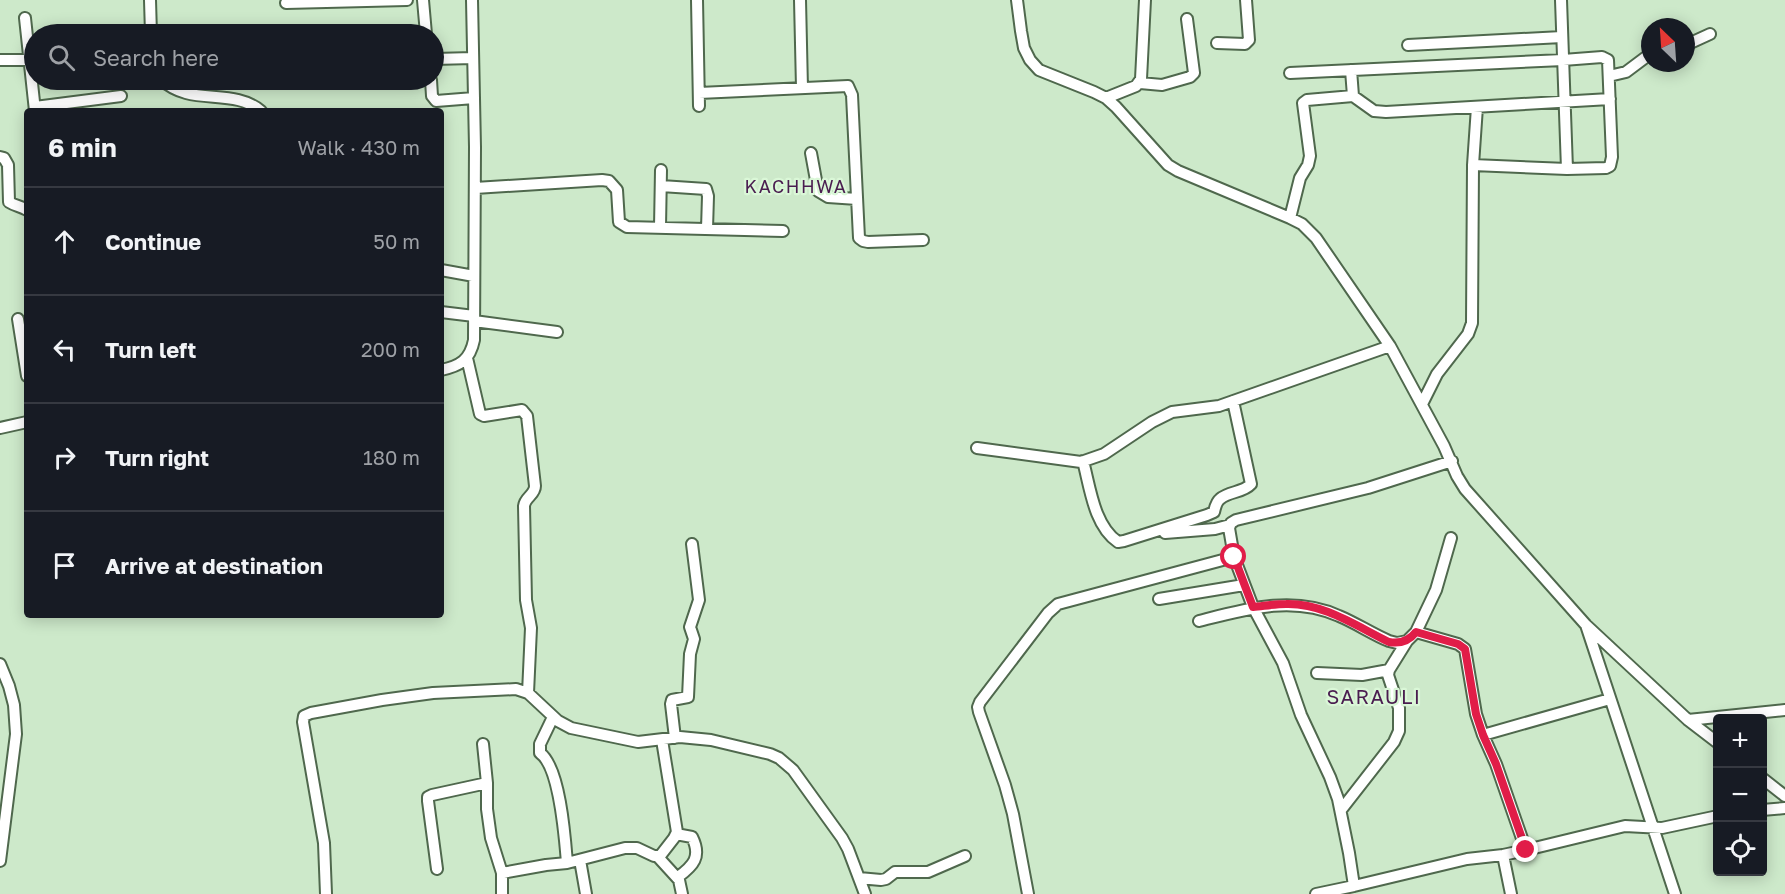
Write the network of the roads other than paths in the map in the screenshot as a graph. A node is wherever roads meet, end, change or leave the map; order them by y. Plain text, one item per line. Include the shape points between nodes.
1 (150, 0) edge
2 (407, 0) edge
3 (423, 0) edge
4 (472, 0) edge
5 (697, 0) edge
6 (800, 0) edge
7 (1017, 0) edge
8 (1145, 0) edge
9 (1246, 0) edge
10 (1561, 0) edge
11 (286, 3) dead end
12 (25, 18) dead end
13 (1187, 19) dead end
14 (26, 24) edge
15 (151, 24) edge
16 (425, 24) edge
17 (1710, 34) dead end
18 (1562, 36) junction
19 (1695, 41) edge
20 (1217, 43) dead end
21 (1408, 45) dead end
22 (473, 58) junction
23 (444, 59) edge
24 (0, 60) edge
25 (24, 60) edge
26 (1563, 60) junction
27 (1641, 61) edge
28 (1351, 70) junction
29 (1290, 72) dead end
30 (1609, 76) junction
31 (1140, 83) junction
32 (801, 88) junction
33 (34, 90) edge
34 (175, 90) edge
35 (432, 90) edge
36 (699, 93) junction
37 (121, 96) dead end
38 (1353, 96) junction
39 (474, 98) junction
40 (1106, 98) junction
41 (1610, 99) junction
42 (1565, 101) junction
43 (699, 106) dead end
44 (1477, 107) junction
45 (35, 108) edge
46 (42, 108) edge
47 (257, 108) edge
48 (811, 153) dead end
49 (0, 157) edge
50 (1473, 165) junction
51 (1567, 169) junction
52 (661, 170) dead end
53 (661, 186) junction
54 (474, 188) junction
55 (856, 199) junction
56 (24, 209) edge
57 (1290, 218) junction
58 (660, 227) junction
59 (707, 229) junction
60 (783, 231) dead end
61 (923, 240) dead end
62 (444, 271) edge
63 (474, 276) junction
64 (444, 313) edge
65 (474, 318) junction
66 (18, 319) dead end
67 (557, 332) dead end
68 (1389, 346) junction
69 (24, 357) edge
70 (467, 358) junction
71 (444, 369) edge
72 (1233, 401) junction
73 (1422, 405) junction
74 (24, 423) edge
75 (0, 428) edge
76 (976, 448) dead end
77 (1083, 461) junction
78 (1452, 461) junction
79 (1230, 525) junction
80 (1143, 535) junction
81 (1451, 538) dead end
82 (692, 544) dead end
83 (1234, 557) junction
84 (1244, 585) junction
85 (1160, 599) dead end
86 (1253, 607) junction
87 (1199, 621) dead end
88 (1586, 625) junction
89 (1416, 632) junction
90 (1407, 641) junction
91 (0, 664) edge
92 (1389, 670) junction
93 (1317, 673) dead end
94 (528, 693) junction
95 (1610, 699) junction
96 (1785, 710) edge
97 (553, 717) junction
98 (1688, 720) junction
99 (1483, 735) junction
100 (675, 738) junction
101 (1713, 739) edge
102 (662, 740) junction
103 (483, 744) dead end
104 (1767, 782) edge
105 (488, 783) junction
106 (1785, 796) edge
107 (1785, 808) edge
108 (1341, 810) junction
109 (1767, 810) edge
110 (1713, 817) edge
111 (1653, 828) junction
112 (676, 834) junction
113 (1526, 850) junction
114 (1503, 855) junction
115 (965, 856) dead end
116 (658, 857) junction
117 (580, 860) junction
118 (0, 861) edge
119 (567, 863) junction
120 (437, 869) dead end
121 (502, 873) junction
122 (678, 878) junction
123 (859, 878) junction
124 (1354, 886) junction
125 (326, 894) edge
126 (502, 894) edge
127 (586, 894) edge
128 (682, 894) edge
129 (865, 894) edge
130 (1028, 894) edge
131 (1316, 894) edge
132 (1511, 894) edge
133 (1676, 894) edge

1 - 15 street
2 - 11 street
3 - 16 street
4 - 22 street
5 - 36 street
6 - 32 street
7 - 40 street via 1024,48 1039,70
8 - 31 street
9 - 20 street via 1248,43
10 - 18 street
12 - 14 street
13 - 31 street via 1194,69 1190,78 1162,85
17 - 19 street
18 - 21 street
18 - 26 street
22 - 23 street
22 - 39 street
24 - 25 street
26 - 28 street
26 - 30 street via 1605,57
26 - 42 street
27 - 30 street via 1626,72
28 - 29 street
28 - 38 street
30 - 41 street
31 - 40 street
32 - 36 street
32 - 55 street via 843,85 851,90
33 - 45 street
34 - 47 street via 236,99
35 - 39 street via 436,101
36 - 43 street
37 - 46 street
38 - 44 street via 1374,111
38 - 57 street via 1303,103 1310,156
39 - 54 street
40 - 57 street via 1168,165
41 - 42 street
41 - 51 street via 1610,166
42 - 44 street
42 - 51 street
44 - 50 street
48 - 55 street via 818,191 828,197
49 - 56 street via 8,165 9,202
50 - 51 street
50 - 73 street via 1472,323 1437,374
52 - 53 street
53 - 58 street
53 - 59 street via 706,189
54 - 58 street via 609,181 617,190 621,225
54 - 63 street
55 - 61 street via 858,232 863,241
57 - 68 street via 1316,238
58 - 59 street
59 - 60 street
62 - 63 street
63 - 65 street
64 - 65 street
65 - 67 street
65 - 70 street via 472,350
66 - 69 street
68 - 72 street
68 - 73 street
70 - 71 street
70 - 94 street via 480,414 522,410 527,416 535,486 524,506 526,600 531,628
72 - 77 street via 1172,412 1104,454
72 - 80 street via 1250,486 1219,499 1214,512
73 - 78 street
74 - 75 street
76 - 77 street
77 - 80 street via 1098,512 1112,537 1120,542
78 - 79 street via 1368,488 1236,520
78 - 88 street via 1460,481
79 - 80 street
79 - 83 street
81 - 89 street via 1436,590
82 - 100 street via 699,600 690,627 694,639 688,697 672,700 671,704
83 - 84 street
83 - 130 street via 1058,604 980,702 979,712 1013,814
84 - 85 street
84 - 86 street
86 - 87 street
86 - 90 street via 1286,604 1316,608 1389,642
86 - 108 street via 1283,663
88 - 95 street
88 - 98 street
89 - 90 street
89 - 99 street via 1465,649
90 - 92 street
91 - 118 street via 14,705 16,734
92 - 93 street via 1362,675
92 - 108 street via 1399,708 1399,731
94 - 97 street
94 - 125 street via 511,689 433,693 304,716 324,843
95 - 99 street
95 - 111 street
96 - 98 street
97 - 102 street via 571,728 633,742
97 - 119 street via 540,744 540,753 546,757 561,803
98 - 101 street
99 - 113 street
100 - 102 street
100 - 123 street via 711,740 770,754 786,763 842,837
102 - 112 street
103 - 105 street
104 - 106 street
105 - 120 street via 429,797
105 - 121 street via 491,838
107 - 109 street
108 - 124 street
110 - 111 street
111 - 113 street via 1625,826
111 - 133 street
112 - 116 street
112 - 122 street via 692,837 696,854 693,865
113 - 114 street
114 - 124 street via 1467,859
114 - 132 street
115 - 123 street via 928,872 895,872 880,880
116 - 117 street via 632,848
116 - 122 street
117 - 119 street
117 - 127 street
119 - 121 street
121 - 126 street
122 - 128 street
123 - 129 street
124 - 131 street

